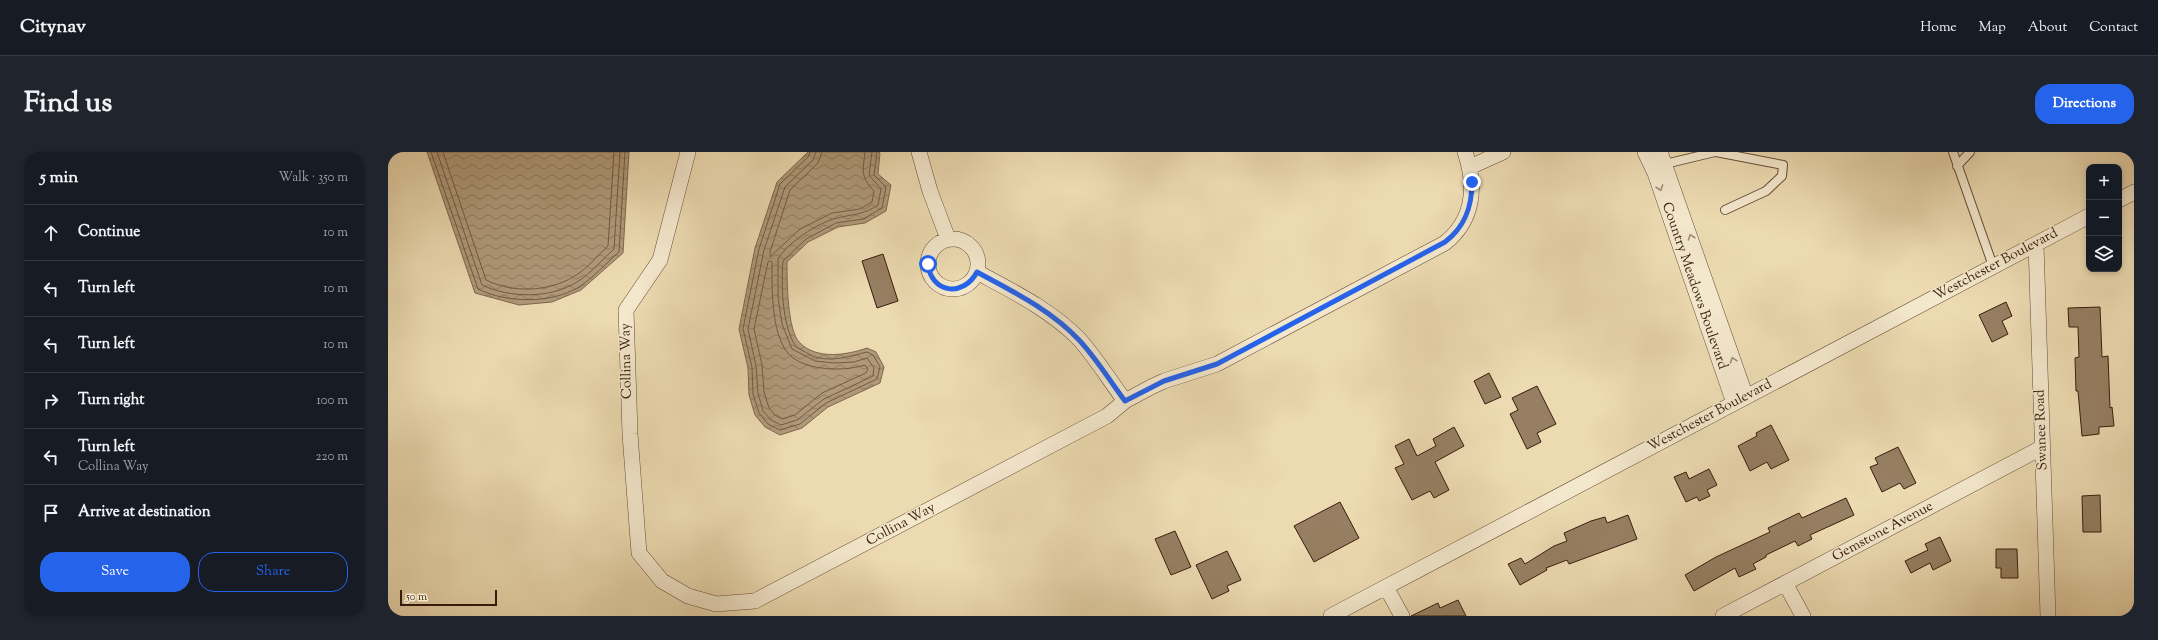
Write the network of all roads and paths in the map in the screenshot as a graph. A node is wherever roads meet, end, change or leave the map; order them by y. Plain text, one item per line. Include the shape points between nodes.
1 (688, 152) edge
2 (919, 152) edge
3 (1503, 152) edge
4 (1645, 152) edge
5 (1716, 152) edge
6 (1952, 152) edge
7 (1970, 152) edge
8 (1467, 156) edge
9 (1659, 162) edge
10 (1957, 166) junction
11 (2134, 192) edge
12 (2122, 198) edge
13 (1725, 210) dead end
14 (2086, 218) edge
15 (948, 239) junction
16 (2036, 244) junction
17 (1994, 266) junction
18 (977, 272) junction
19 (1740, 400) junction
20 (1125, 401) junction
21 (2043, 447) junction
22 (1785, 583) junction
23 (1386, 587) junction
24 (1331, 616) edge
25 (1402, 616) edge
26 (1723, 616) edge
27 (1803, 616) edge
28 (2048, 616) edge

1 - 20 street, Collina Way via 660,260 626,310 630,434 639,553 662,581 688,596 716,604 755,601 1107,416
2 - 15 street
3 - 8 street
4 - 9 street, Country Meadows Boulevard
5 - 9 lane
5 - 13 lane via 1783,165 1782,176 1766,191
6 - 10 lane
7 - 10 lane
8 - 20 street, Collina Way via 1472,197 1460,229 1445,242 1217,364 1164,381
9 - 19 street, Country Meadows Boulevard
10 - 17 lane
11 - 12 street
14 - 16 street, Westchester Boulevard
15 - 18 street via 970,246 978,258
15 - 18 street via 937,245 929,256 929,271 936,283 949,289 956,289 969,284
16 - 17 street, Westchester Boulevard
16 - 21 street, Swanee Road
17 - 19 street, Westchester Boulevard
18 - 20 street via 1018,294 1059,321 1080,340
19 - 23 street, Westchester Boulevard
21 - 22 street, Gemstone Avenue
21 - 28 street, Swanee Road
22 - 26 street, Gemstone Avenue
22 - 27 street
23 - 24 street, Westchester Boulevard
23 - 25 street

